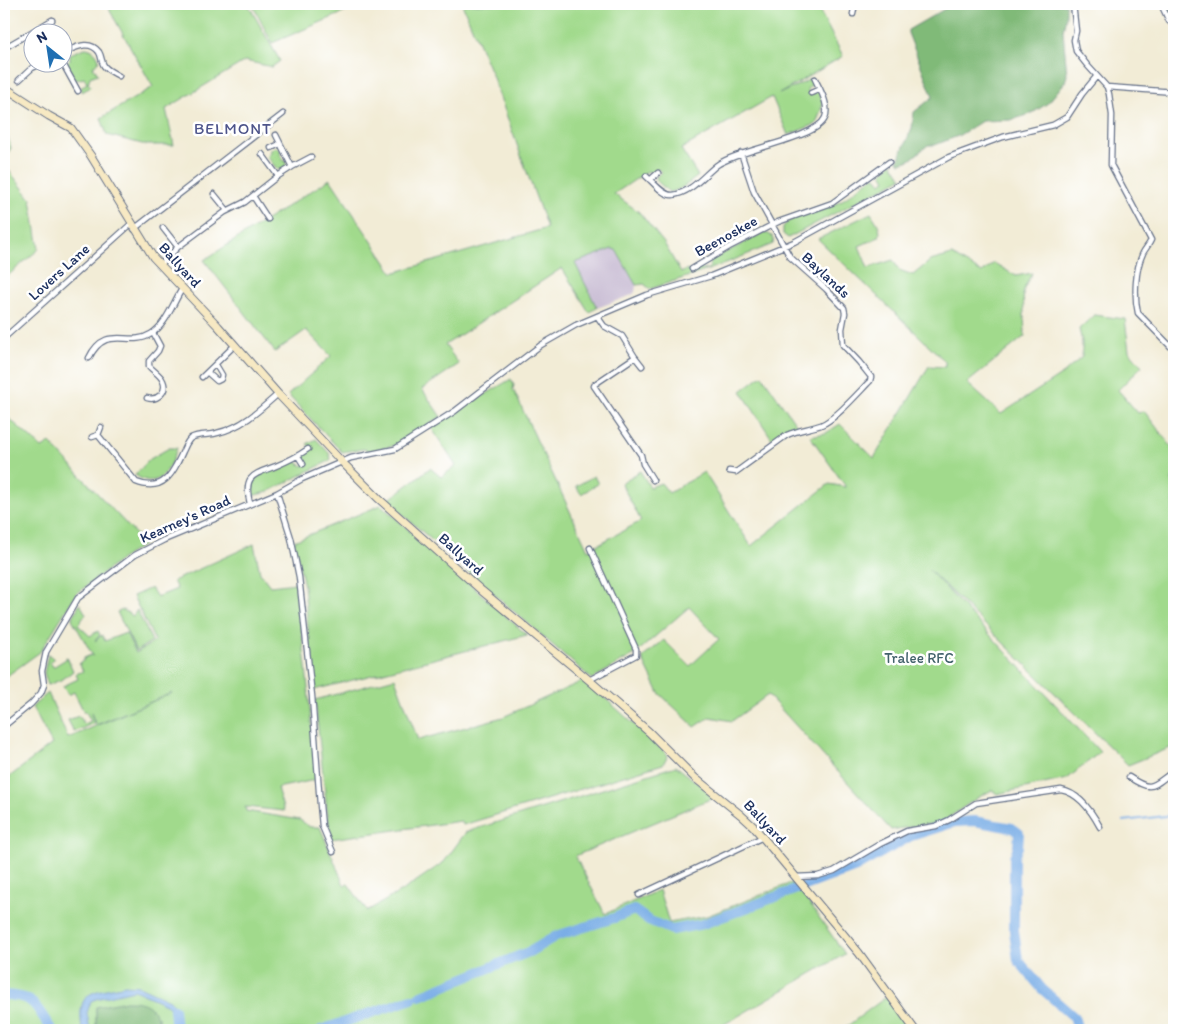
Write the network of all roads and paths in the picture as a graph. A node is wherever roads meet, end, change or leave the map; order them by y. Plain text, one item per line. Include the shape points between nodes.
1 (855, 4) edge
2 (1073, 4) edge
3 (1161, 4) edge
4 (853, 14) dead end
5 (52, 20) dead end
6 (49, 22) edge
7 (1174, 25) edge
8 (22, 38) edge
9 (4, 48) edge
10 (72, 49) edge
11 (28, 72) edge
12 (68, 72) edge
13 (119, 76) dead end
14 (1096, 77) junction
15 (815, 79) dead end
16 (19, 80) dead end
17 (4, 87) edge
18 (1107, 87) junction
19 (820, 89) junction
20 (78, 91) dead end
21 (1174, 92) edge
22 (811, 93) dead end
23 (283, 114) dead end
24 (276, 135) dead end
25 (280, 144) junction
26 (271, 148) dead end
27 (741, 153) junction
28 (262, 154) dead end
29 (311, 157) dead end
30 (889, 162) dead end
31 (292, 167) junction
32 (658, 173) dead end
33 (278, 176) junction
34 (646, 176) dead end
35 (650, 180) junction
36 (214, 194) dead end
37 (254, 196) junction
38 (227, 210) junction
39 (268, 218) dead end
40 (772, 225) junction
41 (133, 227) junction
42 (162, 228) dead end
43 (178, 247) junction
44 (783, 247) junction
45 (160, 265) junction
46 (692, 269) dead end
47 (182, 289) junction
48 (597, 316) junction
49 (153, 333) junction
50 (4, 338) edge
51 (235, 345) junction
52 (1174, 350) edge
53 (84, 353) dead end
54 (635, 357) junction
55 (216, 365) junction
56 (642, 366) dead end
57 (208, 373) junction
58 (202, 377) dead end
59 (278, 394) junction
60 (148, 398) dead end
61 (101, 428) dead end
62 (98, 435) junction
63 (92, 437) dead end
64 (308, 449) dead end
65 (298, 456) junction
66 (342, 462) junction
67 (302, 464) dead end
68 (729, 472) dead end
69 (653, 480) dead end
70 (277, 493) junction
71 (250, 504) junction
72 (590, 548) dead end
73 (589, 680) junction
74 (4, 726) edge
75 (1174, 770) edge
76 (1129, 777) dead end
77 (1100, 827) dead end
78 (763, 838) junction
79 (333, 852) dead end
80 (797, 879) junction
81 (639, 895) dead end
82 (915, 1030) edge

1 - 4 street
2 - 14 street via 1076,51
3 - 7 street
5 - 6 street
8 - 9 street
10 - 13 street via 87,44 93,46 99,52 103,65
11 - 16 street
12 - 20 street
14 - 18 street
14 - 44 street, Kearney's Road via 1067,117 1054,125 1002,137 949,157
15 - 19 street
17 - 41 street, Ballyard via 71,128
18 - 21 street
18 - 52 street via 1112,115 1111,165 1151,240 1139,265 1138,313
19 - 22 street
19 - 27 street via 826,108 825,118 819,126 804,134
23 - 41 street, Lovers Lane
24 - 25 street
25 - 26 street
25 - 31 street
27 - 35 street via 717,165 675,195 664,193
27 - 40 street, Beenoskee via 754,192
28 - 33 street
29 - 31 street
30 - 40 street, Beenoskee via 832,203
31 - 33 street
32 - 35 street
33 - 37 street
34 - 35 street
36 - 38 street
37 - 38 street
37 - 39 street
38 - 43 street
40 - 44 street, Beenoskee
40 - 46 street, Beenoskee
41 - 45 street, Ballyard
41 - 50 street, Lovers Lane
42 - 43 street
43 - 45 street
44 - 48 street, Kearney's Road
44 - 68 street, Baylands via 790,258 844,308 844,345 867,370 870,381 827,422 787,435 736,472
45 - 47 street, Ballyard
47 - 49 street
47 - 51 street, Ballyard
48 - 54 street via 604,326 622,336
48 - 66 street, Kearney's Road via 576,324 541,345 455,411 395,449
49 - 53 street via 136,338 114,337 100,344 90,357
49 - 60 street via 160,346 149,366 163,381 164,388 160,396
51 - 55 street
51 - 59 street, Ballyard
54 - 56 street
54 - 69 street via 594,386 641,455
55 - 57 street
55 - 57 street via 221,379 214,379
57 - 58 street
59 - 62 street via 250,419 232,428 192,437 172,474 164,482 154,485 136,482
59 - 66 street, Ballyard
61 - 62 street
62 - 63 street
64 - 65 street
65 - 67 street
65 - 71 street via 251,476 246,490
66 - 70 street, Kearney's Road
66 - 73 street, Ballyard via 482,591
70 - 71 street, Kearney's Road
70 - 79 street via 299,577 320,812
71 - 74 street, Kearney's Road via 149,547 81,595 46,652 41,693
72 - 73 street via 636,648 636,655
73 - 78 street, Ballyard via 694,778 741,814
75 - 76 street via 1146,787
77 - 80 street via 1094,815 1073,794 1060,790 976,804 936,826 907,832 880,844 834,871
78 - 80 street, Ballyard
78 - 81 street
80 - 82 street, Ballyard via 859,953

